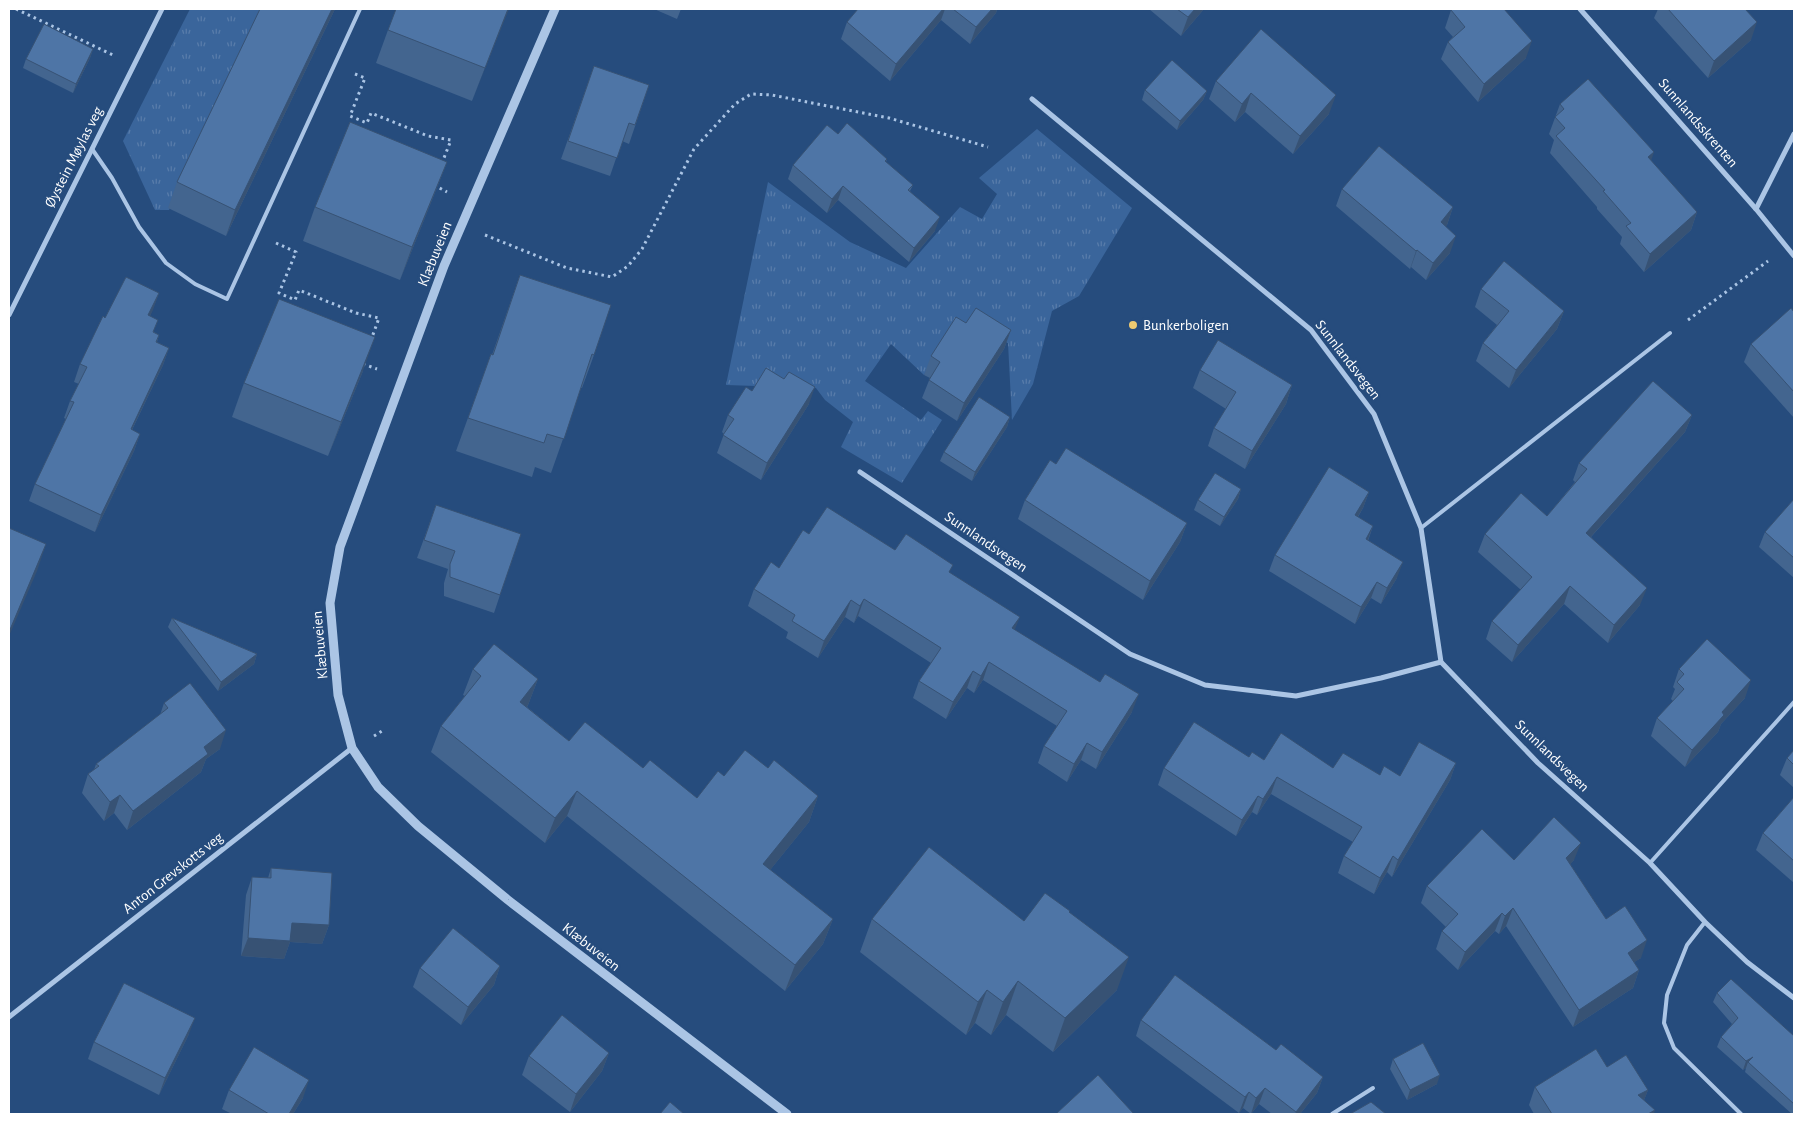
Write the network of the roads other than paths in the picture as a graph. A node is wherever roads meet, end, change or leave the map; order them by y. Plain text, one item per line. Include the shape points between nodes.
1 (162, 9) edge
2 (360, 9) edge
3 (555, 9) edge
4 (1580, 9) edge
5 (1032, 100) dead end
6 (1794, 134) edge
7 (92, 149) junction
8 (1756, 209) junction
9 (1794, 256) edge
10 (9, 316) edge
11 (1670, 333) road end
12 (860, 472) dead end
13 (1421, 528) junction
14 (1441, 662) junction
15 (1794, 702) edge
16 (352, 748) junction
17 (1650, 863) junction
18 (1705, 922) junction
19 (1794, 998) edge
20 (9, 1016) edge
21 (1373, 1088) dead end
22 (787, 1114) edge
23 (1332, 1114) edge
24 (1741, 1114) edge

1 - 7 street, Øystein Møylas veg
2 - 7 lane via 227,299 195,284 166,264 139,227
3 - 16 street, Klæbuveien via 444,266 340,547 330,603 338,695
4 - 8 street, Sunnlandsskrenten
5 - 13 street, Sunnlandsvegen via 1311,330 1374,414
6 - 8 street
7 - 10 street, Øystein Møylas veg
8 - 9 street, Sunnlandsskrenten
11 - 13 lane
12 - 14 street, Sunnlandsvegen via 1130,654 1205,685 1296,696
13 - 14 street, Sunnlandsvegen
14 - 17 street, Sunnlandsvegen via 1538,763
15 - 17 lane
16 - 20 street, Anton Grevskotts veg
16 - 22 street, Klæbuveien via 378,787 418,826 508,900
17 - 18 street, Sunnlandsvegen
18 - 19 street, Sunnlandsvegen
18 - 24 lane via 1687,945 1667,995 1664,1023 1674,1048
21 - 23 lane

